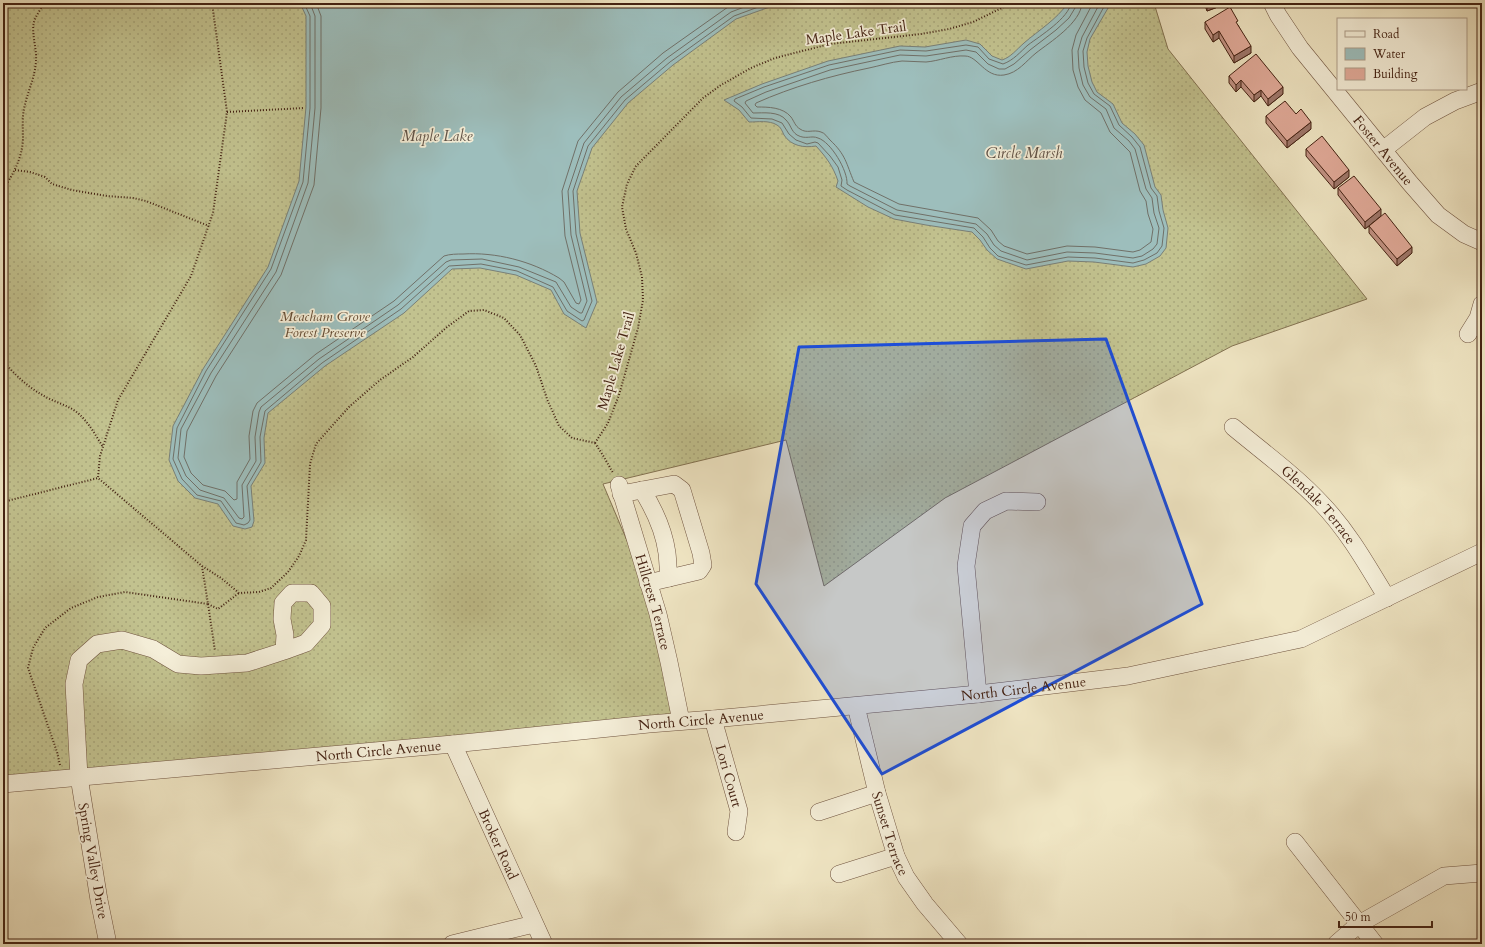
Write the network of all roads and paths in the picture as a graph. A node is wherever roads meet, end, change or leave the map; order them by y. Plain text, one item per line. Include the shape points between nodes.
1 (44, 3) edge
2 (212, 3) edge
3 (1012, 3) edge
4 (1272, 3) edge
5 (1482, 91) edge
6 (304, 108) dead end
7 (228, 112) junction
8 (1383, 150) junction
9 (15, 170) junction
10 (3, 190) edge
11 (209, 226) junction
12 (1482, 242) edge
13 (1482, 304) edge
14 (1468, 334) dead end
15 (3, 362) edge
16 (1233, 427) dead end
17 (595, 443) junction
18 (103, 447) junction
19 (98, 478) junction
20 (620, 489) junction
21 (642, 490) junction
22 (3, 502) edge
23 (1037, 502) dead end
24 (1482, 552) edge
25 (202, 566) junction
26 (669, 578) junction
27 (648, 583) junction
28 (239, 593) junction
29 (1387, 598) junction
30 (208, 604) junction
31 (215, 651) dead end
32 (284, 651) dead end
33 (978, 694) junction
34 (856, 706) junction
35 (713, 719) junction
36 (680, 721) junction
37 (454, 744) junction
38 (60, 775) junction
39 (79, 778) junction
40 (3, 784) edge
41 (877, 793) junction
42 (819, 812) dead end
43 (736, 832) dead end
44 (1295, 842) dead end
45 (896, 856) junction
46 (1482, 872) edge
47 (839, 874) dead end
48 (534, 924) junction
49 (1359, 924) junction
50 (108, 944) edge
51 (452, 944) edge
52 (544, 944) edge
53 (959, 944) edge
54 (1336, 944) edge
55 (1375, 944) edge

1 - 9 path via 34,23 36,62 24,110 23,140
2 - 7 path
3 - 17 path, Maple Lake Trail via 973,22 949,29 830,44 774,58 721,84 636,166 627,184 622,207 626,229 642,277 643,300 638,328 619,395 608,423
4 - 8 street, Foster Avenue via 1300,48
5 - 8 street via 1455,101 1425,117
6 - 7 path
7 - 11 path
8 - 12 street, Foster Avenue via 1438,215 1464,234
9 - 10 path
9 - 11 path via 45,177 52,184 72,190 141,200
11 - 18 path via 191,276 118,400
13 - 14 street via 1478,318
15 - 18 path via 26,385 80,414
16 - 29 street, Glendale Terrace via 1322,503 1360,552
17 - 20 path
17 - 28 path via 572,438 559,426 536,366 520,335 504,318 484,310 469,311 413,357 380,380 349,407 316,444 310,464 306,540 299,556 288,572 271,588 259,592
18 - 19 path
19 - 22 path
19 - 25 path
20 - 21 street
20 - 27 street, Hillcrest Terrace
21 - 26 street via 653,507 661,533 667,553
21 - 26 street via 674,484 682,490 692,522 703,565 699,571
23 - 33 street via 1006,501 985,510 972,526 966,566
24 - 29 street, North Circle Avenue
25 - 28 path
25 - 30 path
26 - 27 street
27 - 36 street, Hillcrest Terrace via 668,655
28 - 30 path via 218,609
29 - 33 street, North Circle Avenue via 1301,639 1128,676
30 - 31 path
30 - 38 path via 125,592 98,597 71,608 45,628 33,648 28,668 57,752
32 - 39 street, Spring Valley Drive via 247,663 201,666 178,664 153,649 122,640 97,644 79,660 74,684
33 - 34 street, North Circle Avenue
34 - 35 street, North Circle Avenue
34 - 41 street, Sunset Terrace
35 - 36 street, North Circle Avenue
35 - 43 street, Lori Court via 739,811
36 - 37 street, North Circle Avenue
37 - 39 street, North Circle Avenue
37 - 48 street, Broker Road
38 - 39 street, North Circle Avenue
38 - 40 street, North Circle Avenue
39 - 50 street, Spring Valley Drive
41 - 42 street
41 - 45 street, Sunset Terrace
44 - 49 street
45 - 47 street
45 - 53 street, Sunset Terrace via 906,877 925,904
46 - 49 street via 1444,876
48 - 51 street
48 - 52 street, Broker Road
49 - 54 street
49 - 55 street

